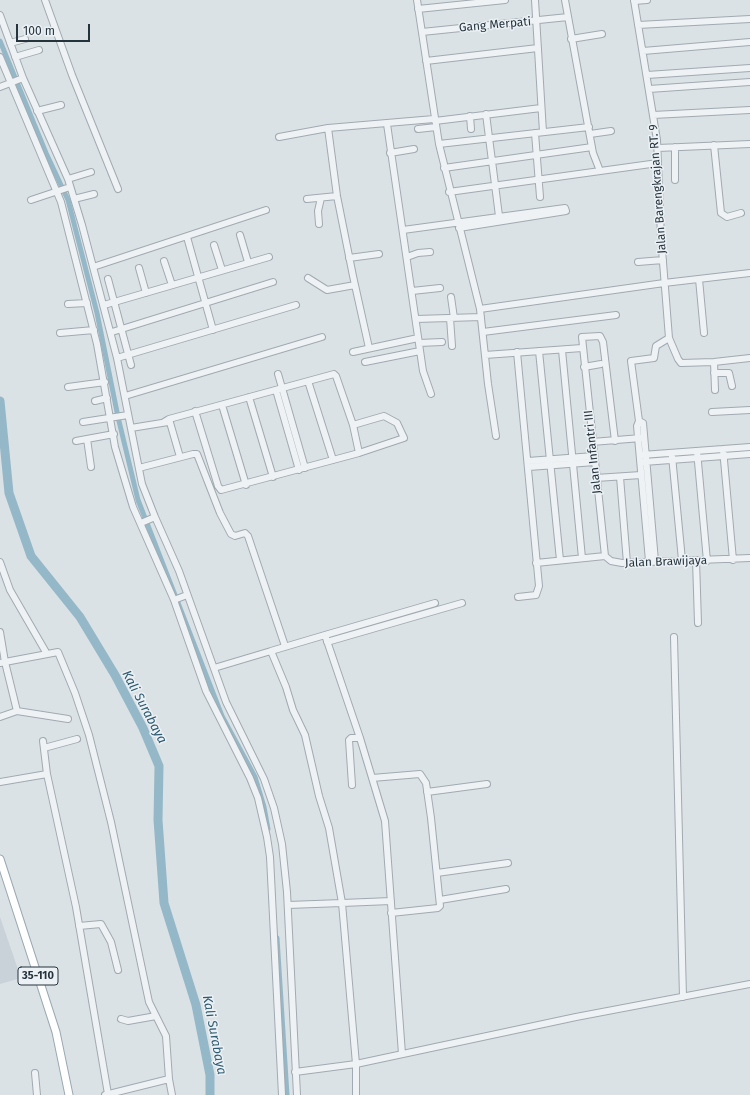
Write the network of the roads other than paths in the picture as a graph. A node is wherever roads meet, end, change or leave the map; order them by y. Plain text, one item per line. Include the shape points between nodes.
1 (46, 0) edge
2 (417, 0) edge
3 (505, 0) edge
4 (535, 0) edge
5 (565, 0) edge
6 (647, 0) edge
7 (634, 1) edge
8 (418, 9) junction
9 (0, 15) edge
10 (568, 17) junction
11 (750, 18) edge
12 (536, 21) junction
13 (638, 25) junction
14 (422, 32) junction
15 (602, 34) dead end
16 (25, 39) dead end
17 (571, 39) junction
18 (750, 42) edge
19 (10, 43) junction
20 (538, 48) junction
21 (39, 50) dead end
22 (643, 51) junction
23 (15, 57) junction
24 (0, 58) edge
25 (426, 61) junction
26 (750, 68) edge
27 (647, 75) junction
28 (21, 79) junction
29 (750, 82) edge
30 (10, 83) junction
31 (0, 87) edge
32 (649, 89) junction
33 (61, 105) dead end
34 (541, 108) junction
35 (750, 110) edge
36 (37, 111) junction
37 (486, 114) junction
38 (653, 115) junction
39 (470, 116) junction
40 (435, 123) junction
41 (387, 124) junction
42 (589, 127) junction
43 (328, 128) junction
44 (471, 129) dead end
45 (418, 130) dead end
46 (611, 131) dead end
47 (543, 132) junction
48 (536, 133) junction
49 (590, 134) junction
50 (279, 137) dead end
51 (489, 138) junction
52 (439, 144) junction
53 (750, 144) edge
54 (714, 145) junction
55 (592, 147) junction
56 (675, 147) junction
57 (658, 148) junction
58 (414, 149) dead end
59 (390, 153) junction
60 (536, 154) junction
61 (492, 161) junction
62 (658, 163) junction
63 (444, 168) junction
64 (600, 171) junction
65 (90, 172) dead end
66 (68, 179) junction
67 (538, 180) junction
68 (676, 180) dead end
69 (495, 186) junction
70 (68, 187) junction
71 (118, 189) dead end
72 (57, 191) junction
73 (450, 192) junction
74 (94, 194) dead end
75 (337, 196) junction
76 (540, 197) dead end
77 (321, 198) junction
78 (74, 199) junction
79 (31, 200) dead end
80 (307, 200) dead end
81 (266, 210) dead end
82 (741, 214) dead end
83 (499, 216) junction
84 (513, 217) junction
85 (319, 224) dead end
86 (458, 225) junction
87 (403, 230) junction
88 (240, 235) dead end
89 (187, 237) junction
90 (214, 245) dead end
91 (430, 252) dead end
92 (379, 254) dead end
93 (269, 257) dead end
94 (407, 257) junction
95 (350, 258) junction
96 (663, 260) junction
97 (164, 261) dead end
98 (248, 262) junction
99 (638, 262) dead end
100 (93, 267) junction
101 (139, 268) dead end
102 (222, 270) junction
103 (750, 273) edge
104 (197, 278) junction
105 (308, 278) dead end
106 (108, 279) dead end
107 (699, 279) junction
108 (273, 282) dead end
109 (664, 283) junction
110 (355, 285) junction
111 (172, 286) junction
112 (440, 288) dead end
113 (412, 291) junction
114 (146, 293) junction
115 (451, 297) dead end
116 (114, 302) junction
117 (87, 303) junction
118 (206, 303) junction
119 (68, 304) dead end
120 (104, 304) junction
121 (296, 305) dead end
122 (480, 309) junction
123 (616, 315) dead end
124 (481, 317) junction
125 (452, 318) junction
126 (416, 319) junction
127 (121, 329) junction
128 (94, 330) junction
129 (213, 330) junction
130 (112, 332) junction
131 (483, 332) junction
132 (60, 333) dead end
133 (704, 333) dead end
134 (322, 337) dead end
135 (669, 338) junction
136 (418, 340) junction
137 (442, 342) dead end
138 (377, 346) junction
139 (452, 346) dead end
140 (369, 348) junction
141 (582, 348) junction
142 (562, 350) junction
143 (420, 351) junction
144 (540, 351) junction
145 (353, 352) dead end
146 (517, 352) junction
147 (128, 354) junction
148 (485, 355) junction
149 (117, 358) junction
150 (750, 358) edge
151 (379, 359) junction
152 (365, 362) dead end
153 (714, 362) junction
154 (601, 364) dead end
155 (131, 365) dead end
156 (584, 367) junction
157 (714, 373) junction
158 (278, 374) dead end
159 (308, 381) junction
160 (105, 382) junction
161 (68, 386) dead end
162 (732, 386) dead end
163 (279, 389) junction
164 (715, 390) dead end
165 (431, 394) dead end
166 (125, 396) junction
167 (250, 397) junction
168 (107, 398) junction
169 (95, 401) dead end
170 (222, 405) junction
171 (750, 410) edge
172 (712, 412) dead end
173 (127, 413) junction
174 (196, 413) junction
175 (111, 417) junction
176 (168, 421) junction
177 (83, 422) dead end
178 (353, 426) junction
179 (130, 428) junction
180 (114, 434) junction
181 (496, 436) dead end
182 (641, 438) junction
183 (86, 439) junction
184 (76, 441) dead end
185 (615, 441) junction
186 (592, 442) junction
187 (749, 450) edge
188 (724, 452) junction
189 (359, 453) junction
190 (697, 454) junction
191 (672, 456) junction
192 (180, 457) junction
193 (643, 458) junction
194 (594, 459) junction
195 (333, 460) junction
196 (573, 461) junction
197 (750, 461) edge
198 (550, 462) junction
199 (529, 464) junction
200 (91, 467) dead end
201 (139, 468) junction
202 (302, 469) junction
203 (641, 475) junction
204 (273, 477) junction
205 (620, 477) junction
206 (596, 478) junction
207 (246, 485) junction
208 (153, 518) junction
209 (142, 523) junction
210 (605, 556) junction
211 (582, 558) junction
212 (750, 558) edge
213 (560, 560) junction
214 (682, 560) junction
215 (696, 560) junction
216 (733, 560) junction
217 (652, 561) junction
218 (707, 561) junction
219 (0, 562) edge
220 (536, 563) junction
221 (627, 563) junction
222 (185, 596) junction
223 (518, 597) dead end
224 (174, 600) junction
225 (435, 603) dead end
226 (462, 603) dead end
227 (698, 623) dead end
228 (0, 632) edge
229 (325, 635) junction
230 (674, 637) dead end
231 (327, 642) junction
232 (285, 646) junction
233 (271, 651) junction
234 (47, 654) junction
235 (2, 663) edge
236 (214, 668) junction
237 (217, 685) junction
238 (207, 690) junction
239 (17, 711) junction
240 (0, 717) edge
241 (68, 719) dead end
242 (360, 738) junction
243 (77, 739) dead end
244 (43, 741) dead end
245 (44, 748) junction
246 (47, 774) junction
247 (374, 778) junction
248 (0, 782) edge
249 (487, 784) dead end
250 (352, 785) dead end
251 (427, 792) junction
252 (272, 808) junction
253 (262, 811) junction
254 (276, 823) junction
255 (266, 825) junction
256 (0, 859) edge
257 (508, 863) dead end
258 (437, 873) junction
259 (506, 889) dead end
260 (440, 900) junction
261 (391, 901) junction
262 (342, 903) junction
263 (288, 905) junction
264 (394, 913) junction
265 (79, 926) junction
266 (118, 970) dead end
267 (750, 984) edge
268 (683, 997) junction
269 (156, 1016) junction
270 (121, 1019) dead end
271 (402, 1054) junction
272 (292, 1061) junction
273 (281, 1062) junction
274 (356, 1064) junction
275 (295, 1072) junction
276 (35, 1073) dead end
277 (169, 1079) junction
278 (106, 1094) edge
279 (37, 1095) edge
280 (70, 1095) edge
281 (172, 1095) edge
282 (282, 1095) edge
283 (296, 1095) edge
284 (356, 1095) edge

1 - 71 street via 72,75
2 - 8 street
3 - 8 street
4 - 12 street
5 - 10 street
6 - 7 street
7 - 13 street, Jalan Barengkrajan RT. 9
8 - 14 street
9 - 19 street
10 - 12 street, Gang Merpati
10 - 17 street
11 - 13 street
12 - 14 street, Gang Merpati
12 - 20 street
13 - 22 street, Jalan Barengkrajan RT. 9
14 - 25 street
15 - 17 street
16 - 19 street
17 - 42 street
18 - 22 street
19 - 23 street
20 - 25 street
20 - 34 street
21 - 23 street
22 - 27 street, Jalan Barengkrajan RT. 9
23 - 28 street
24 - 30 street
25 - 40 street
26 - 27 street
27 - 32 street, Jalan Barengkrajan RT. 9
28 - 30 street
28 - 36 street
29 - 32 street
30 - 31 street
30 - 72 street
32 - 38 street, Jalan Barengkrajan RT. 9
33 - 36 street
34 - 37 street
34 - 47 street
35 - 38 street
36 - 66 street
37 - 39 street
37 - 51 street
38 - 57 street, Jalan Barengkrajan RT. 9
39 - 40 street
39 - 44 street
40 - 41 street
40 - 45 street
40 - 52 street
41 - 43 street
41 - 59 street
42 - 47 street
42 - 49 street
43 - 50 street
43 - 75 street
46 - 49 street
47 - 48 street
48 - 51 street
48 - 60 street
49 - 55 street
51 - 52 street
51 - 61 street
52 - 63 street
53 - 54 street
54 - 56 street
54 - 82 street via 721,213 727,217
55 - 60 street
55 - 64 street
56 - 57 street
56 - 68 street
57 - 62 street, Jalan Barengkrajan RT. 9
58 - 59 street
59 - 87 street
60 - 61 street
60 - 67 street
61 - 63 street
61 - 69 street
62 - 64 street
62 - 96 street, Jalan Barengkrajan RT. 9
63 - 73 street
64 - 67 street
65 - 66 street
66 - 70 street
67 - 69 street
67 - 76 street
69 - 73 street
69 - 83 street
70 - 72 street
70 - 78 street
72 - 79 street
72 - 117 street
73 - 86 street
74 - 78 street
75 - 77 street
75 - 95 street
77 - 80 street
77 - 85 street
78 - 100 street
81 - 89 street
83 - 84 street
83 - 86 street
84 - 84 street via 565,208 566,211
84 - 86 street
86 - 87 street
86 - 122 street
87 - 94 street
88 - 98 street
89 - 100 street
89 - 104 street
90 - 102 street
91 - 94 street
92 - 95 street
93 - 98 street
94 - 113 street
95 - 110 street
96 - 99 street
96 - 109 street, Jalan Barengkrajan RT. 9
97 - 111 street
98 - 102 street
100 - 120 street
101 - 114 street
102 - 104 street
103 - 107 street
104 - 111 street
104 - 118 street
105 - 110 street via 327,290
106 - 116 street
107 - 109 street
107 - 133 street
108 - 118 street
109 - 122 street
109 - 135 street, Jalan Barengkrajan RT. 9
110 - 140 street
111 - 114 street
112 - 113 street
113 - 126 street
114 - 116 street
115 - 125 street
116 - 120 street
116 - 127 street
117 - 119 street
117 - 128 street
118 - 127 street
118 - 129 street
120 - 130 street
121 - 129 street
122 - 124 street
123 - 131 street
124 - 125 street
124 - 131 street
125 - 126 street
125 - 139 street
126 - 136 street
127 - 130 street
127 - 147 street
128 - 132 street
128 - 160 street
129 - 147 street
130 - 149 street
131 - 148 street
134 - 166 street
135 - 153 street, Jalan Barengkrajan RT. 9 via 681,363
135 - 182 street via 656,346 654,358 632,361 639,421 637,426
136 - 137 street
136 - 138 street
136 - 143 street
138 - 140 street
138 - 151 street
140 - 145 street
141 - 142 street
141 - 156 street, Jalan Infantri III
141 - 185 street via 581,338 602,337
142 - 144 street
142 - 196 street
143 - 151 street
143 - 165 street via 423,371
144 - 146 street
144 - 198 street
146 - 148 street
146 - 199 street
147 - 149 street
147 - 155 street
148 - 181 street
149 - 166 street
150 - 153 street
151 - 152 street
153 - 157 street
154 - 156 street
156 - 186 street, Jalan Infantri III
157 - 162 street via 729,373
157 - 164 street
158 - 163 street
159 - 163 street
159 - 178 street via 335,374
159 - 195 street
160 - 161 street
160 - 168 street
163 - 167 street
163 - 202 street
166 - 173 street
167 - 170 street
167 - 204 street
168 - 169 street
168 - 175 street
170 - 174 street
170 - 207 street
171 - 172 street
173 - 175 street
173 - 179 street
174 - 176 street
174 - 207 street via 219,490
175 - 177 street
175 - 180 street
176 - 179 street
176 - 192 street
178 - 189 street
178 - 189 street via 384,416 397,423 404,437 403,440
179 - 201 street
180 - 183 street
180 - 209 street via 128,490
182 - 185 street
182 - 193 street
183 - 184 street
183 - 200 street
185 - 186 street
186 - 194 street, Jalan Infantri III
187 - 188 street
187 - 197 street
188 - 190 street
188 - 216 street
189 - 195 street
190 - 191 street
190 - 218 street
191 - 193 street
191 - 214 street
192 - 201 street
192 - 232 street via 197,454 231,534 248,535
193 - 203 street
193 - 217 street
194 - 196 street
194 - 206 street, Jalan Infantri III
195 - 202 street
196 - 198 street
196 - 211 street
198 - 199 street
198 - 213 street
199 - 220 street
201 - 208 street
202 - 204 street
203 - 205 street
203 - 217 street
204 - 207 street
205 - 206 street
205 - 221 street
206 - 210 street, Jalan Infantri III
208 - 209 street
208 - 222 street via 179,571
209 - 224 street
210 - 211 street, Jalan Brawijaya
210 - 221 street, Jalan Brawijaya via 616,562
211 - 213 street, Jalan Brawijaya
212 - 216 street, Jalan Brawijaya
213 - 220 street, Jalan Brawijaya
214 - 215 street, Jalan Brawijaya
214 - 217 street, Jalan Brawijaya
215 - 218 street, Jalan Brawijaya
215 - 227 street
216 - 218 street, Jalan Brawijaya
217 - 221 street, Jalan Brawijaya
219 - 234 street via 10,590
220 - 223 street via 538,592 534,596
222 - 224 street
222 - 236 street
224 - 238 street
225 - 229 street
226 - 231 street
228 - 235 street
229 - 231 street
229 - 232 street
230 - 268 street
231 - 242 street
232 - 233 street
233 - 236 street
233 - 262 street via 293,710 306,735 319,796 329,828
234 - 235 street
234 - 269 street via 59,653 89,735 111,822 149,1002
235 - 239 street
236 - 237 street
237 - 238 street
237 - 252 street via 264,779
238 - 253 street via 255,788
239 - 240 street
239 - 241 street
242 - 247 street
242 - 250 street via 349,740
243 - 245 street
244 - 245 street
245 - 246 street
246 - 248 street
246 - 265 street
247 - 251 street via 419,774 425,781
247 - 261 street via 385,821
249 - 251 street
251 - 258 street
252 - 253 street
252 - 254 street
253 - 255 street
254 - 255 street
254 - 263 street via 285,865
255 - 273 street
256 - 280 main road, 35-110 via 56,1032
257 - 258 street
258 - 260 street
259 - 260 street
260 - 264 street via 439,908
261 - 262 street
261 - 264 street
262 - 263 street
262 - 274 street
263 - 272 street
264 - 271 street
265 - 266 street via 100,923 111,942
265 - 278 street
267 - 268 street
268 - 271 street
269 - 270 street via 128,1021
269 - 277 street via 166,1036
271 - 274 street
272 - 273 street
272 - 275 street
273 - 282 street
274 - 275 street
274 - 284 street
275 - 283 street
276 - 279 street
277 - 278 street
277 - 281 street

